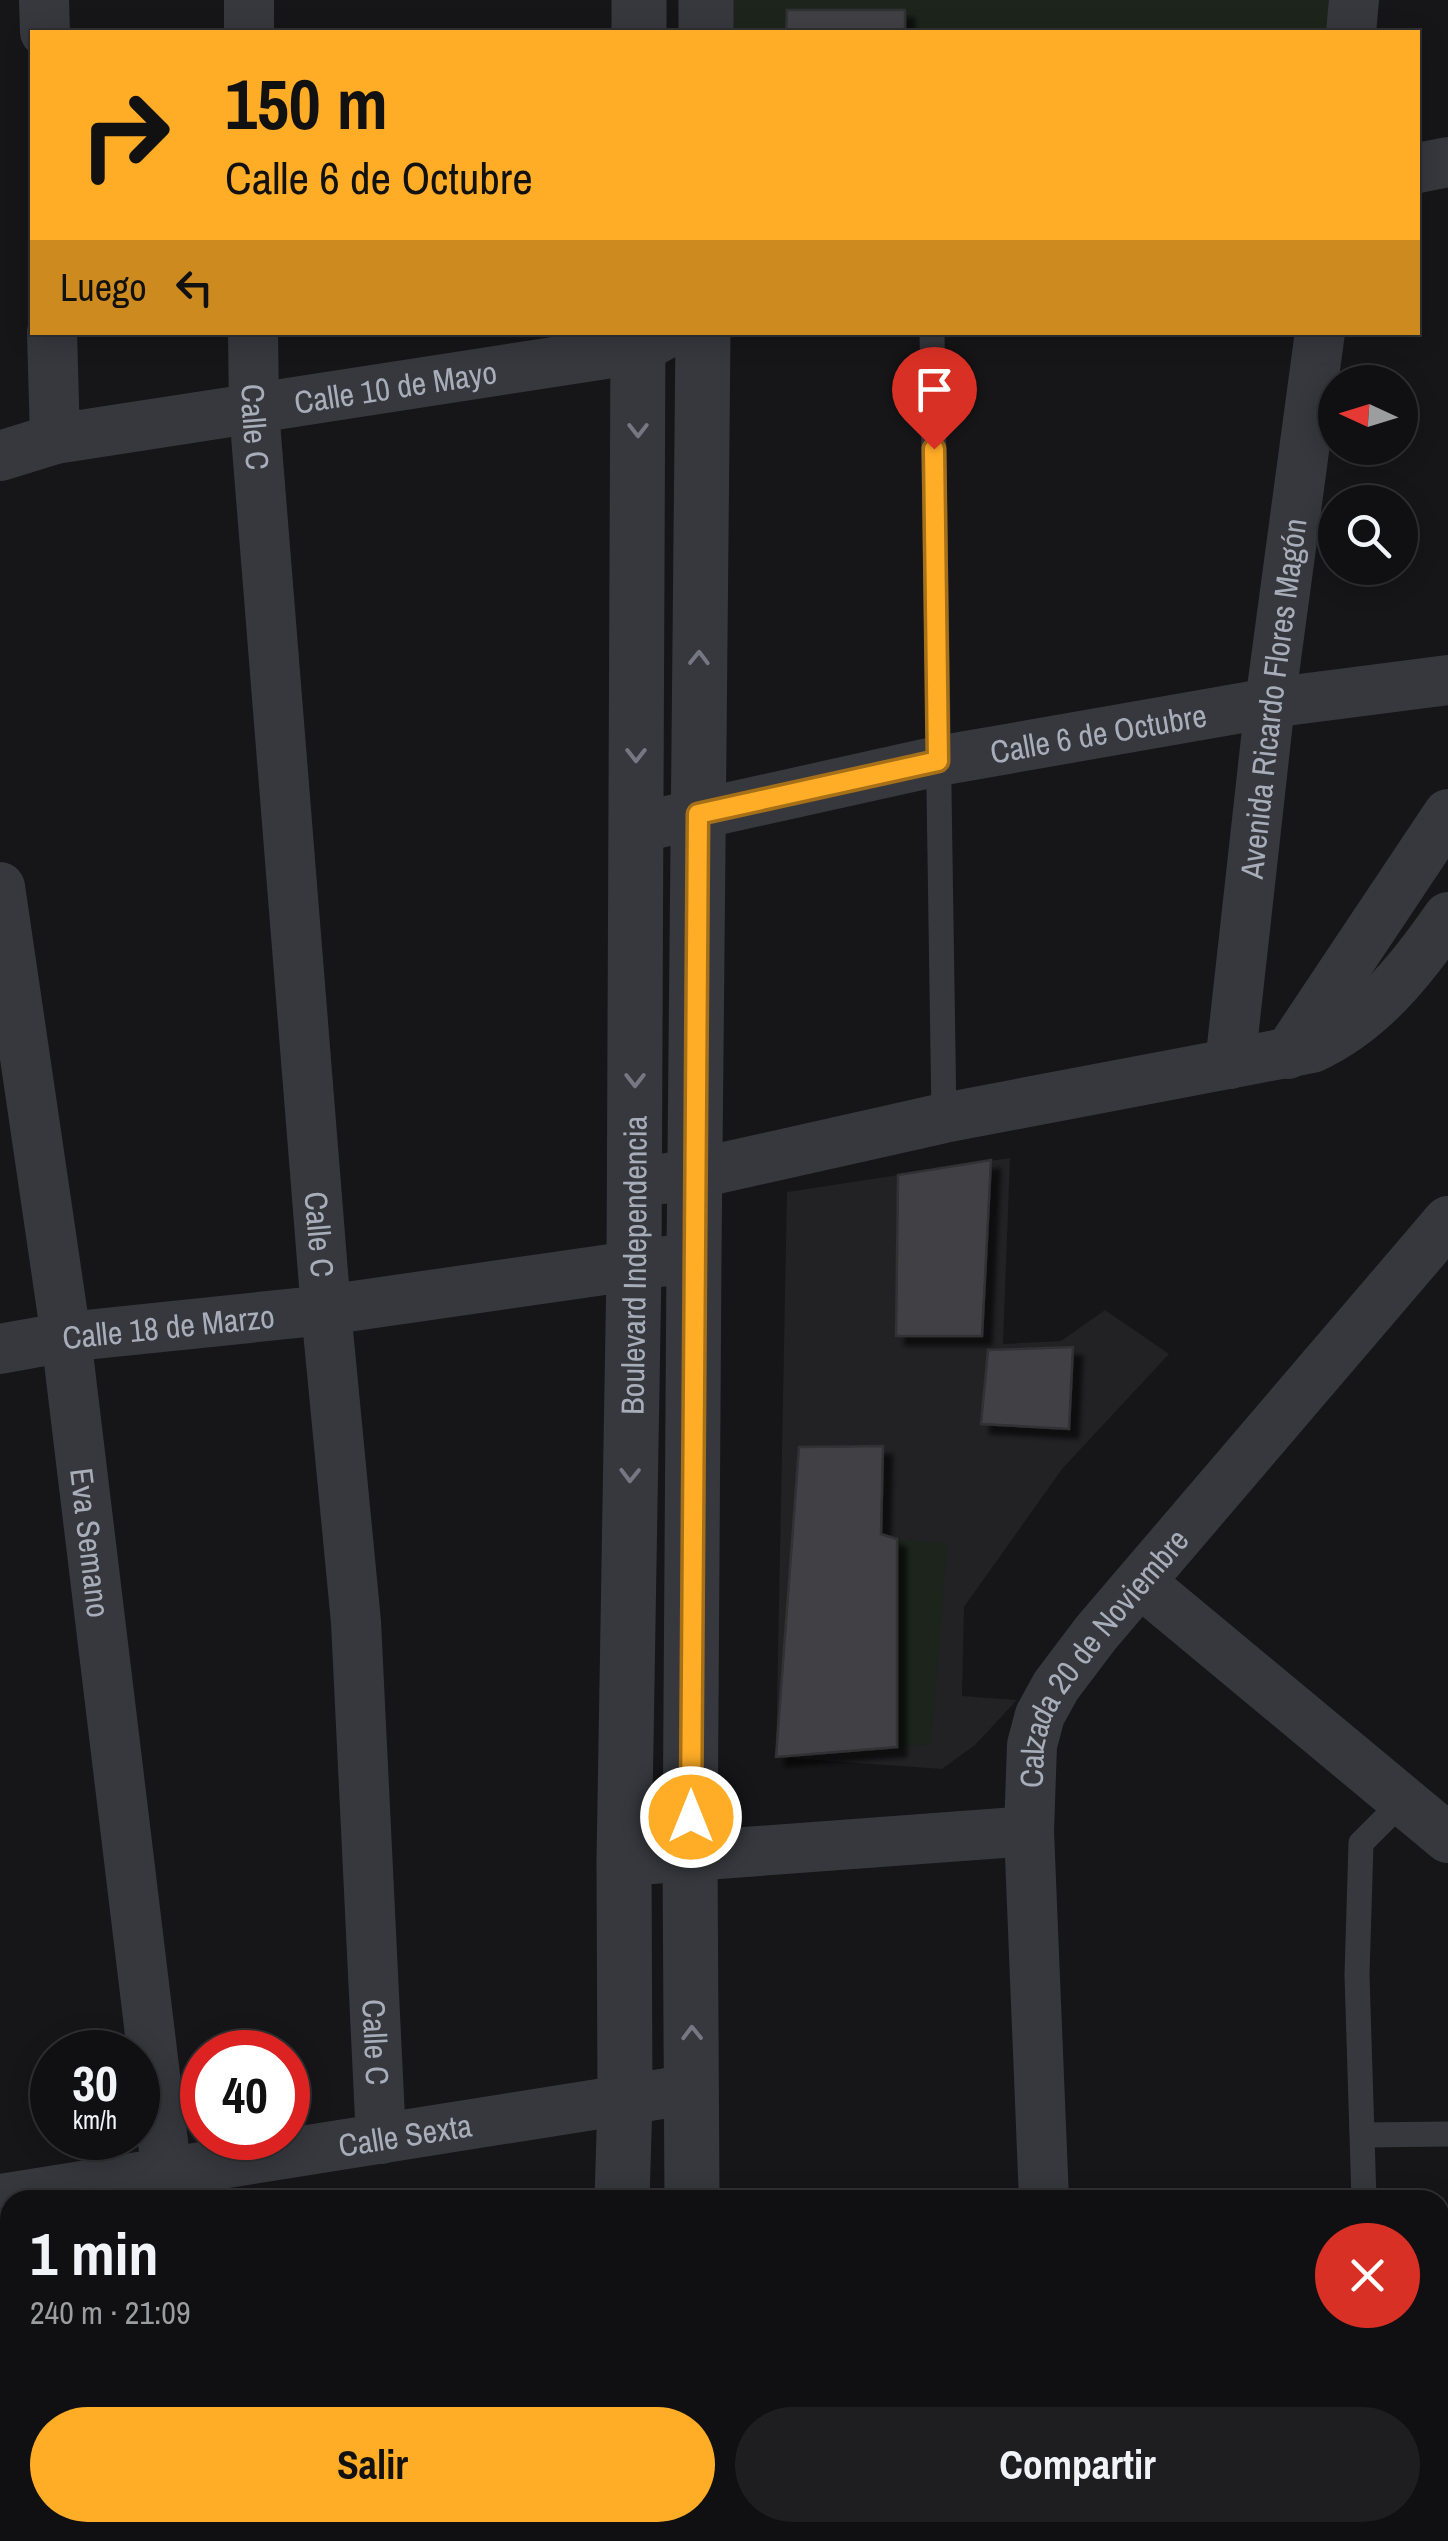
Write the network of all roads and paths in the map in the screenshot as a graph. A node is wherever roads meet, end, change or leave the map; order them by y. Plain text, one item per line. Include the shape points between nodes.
1 (44, 0) edge
2 (248, 0) edge
3 (639, 0) edge
4 (706, 0) edge
5 (1354, 0) edge
6 (45, 30) edge
7 (249, 30) edge
8 (639, 30) edge
9 (706, 30) edge
10 (1351, 30) edge
11 (1448, 162) edge
12 (1420, 168) edge
13 (52, 335) edge
14 (253, 335) edge
15 (703, 335) edge
16 (932, 335) edge
17 (1320, 335) edge
18 (648, 338) edge
19 (254, 410) junction
20 (55, 440) junction
21 (0, 456) edge
22 (1448, 680) edge
23 (1270, 703) junction
24 (938, 761) junction
25 (698, 814) junction
26 (1448, 814) edge
27 (636, 828) junction
28 (0, 887) edge
29 (1448, 916) edge
30 (1288, 1054) junction
31 (1230, 1064) junction
32 (944, 1118) junction
33 (694, 1174) junction
34 (635, 1182) junction
35 (1448, 1221) edge
36 (694, 1257) junction
37 (634, 1268) junction
38 (326, 1310) junction
39 (66, 1337) junction
40 (0, 1349) edge
41 (1140, 1582) junction
42 (1433, 1818) edge
43 (1029, 1831) junction
44 (690, 1857) junction
45 (624, 1862) junction
46 (692, 2089) junction
47 (625, 2100) junction
48 (1448, 2134) edge
49 (1363, 2135) junction
50 (381, 2139) junction
51 (168, 2186) edge
52 (116, 2190) edge
53 (622, 2190) edge
54 (692, 2190) edge
55 (1044, 2190) edge
56 (1364, 2190) edge

1 - 6 street
2 - 7 street
3 - 8 street
4 - 9 street
5 - 10 street
11 - 12 street
13 - 20 street
14 - 19 street, Calle C
25 -> 15 street, Boulevard Independencia
16 - 24 lane
17 - 23 street, Avenida Ricardo Flores Magón
18 - 19 street, Calle 10 de Mayo
18 -> 27 street, Boulevard Independencia
19 - 20 street, Calle 10 de Mayo
19 - 38 street, Calle C
20 - 21 street, Calle 10 de Mayo
22 - 23 street, Calle 6 de Octubre
23 - 24 street, Calle 6 de Octubre
23 - 31 street, Avenida Ricardo Flores Magón
24 - 25 street, Calle 6 de Octubre
24 - 32 lane
25 - 27 street, Calle 6 de Octubre
25 - 33 street, Boulevard Independencia
26 - 30 street
27 -> 34 street, Boulevard Independencia
28 - 39 street, Eva Semano
29 - 30 street via 1371,1010 1338,1036
30 - 31 street
31 - 32 street
32 - 33 street
33 - 34 street
33 - 36 street, Boulevard Independencia
34 - 37 street, Boulevard Independencia
35 - 41 street, Calzada 20 de Noviembre
36 - 37 street, Calle 18 de Marzo
36 - 44 street, Boulevard Independencia
37 - 38 street, Calle 18 de Marzo
37 -> 45 street, Boulevard Independencia
38 - 39 street, Calle 18 de Marzo
38 - 50 street, Calle C via 356,1622
39 - 40 street, Calle 18 de Marzo
39 - 51 street, Eva Semano
41 - 42 street
41 - 43 street, Calzada 20 de Noviembre via 1056,1686 1040,1716 1032,1745
42 - 49 lane via 1360,1843
43 - 44 street
43 - 55 street, Calzada 20 de Noviembre
44 - 45 street
46 -> 44 street, Boulevard Independencia
45 - 47 street, Boulevard Independencia
46 - 47 street, Calle Sexta
46 - 54 street, Boulevard Independencia
47 - 50 street, Calle Sexta
47 - 53 street, Boulevard Independencia
48 - 49 lane
49 - 56 lane
50 - 51 street, Calle Sexta
51 - 52 street, Calle Sexta

